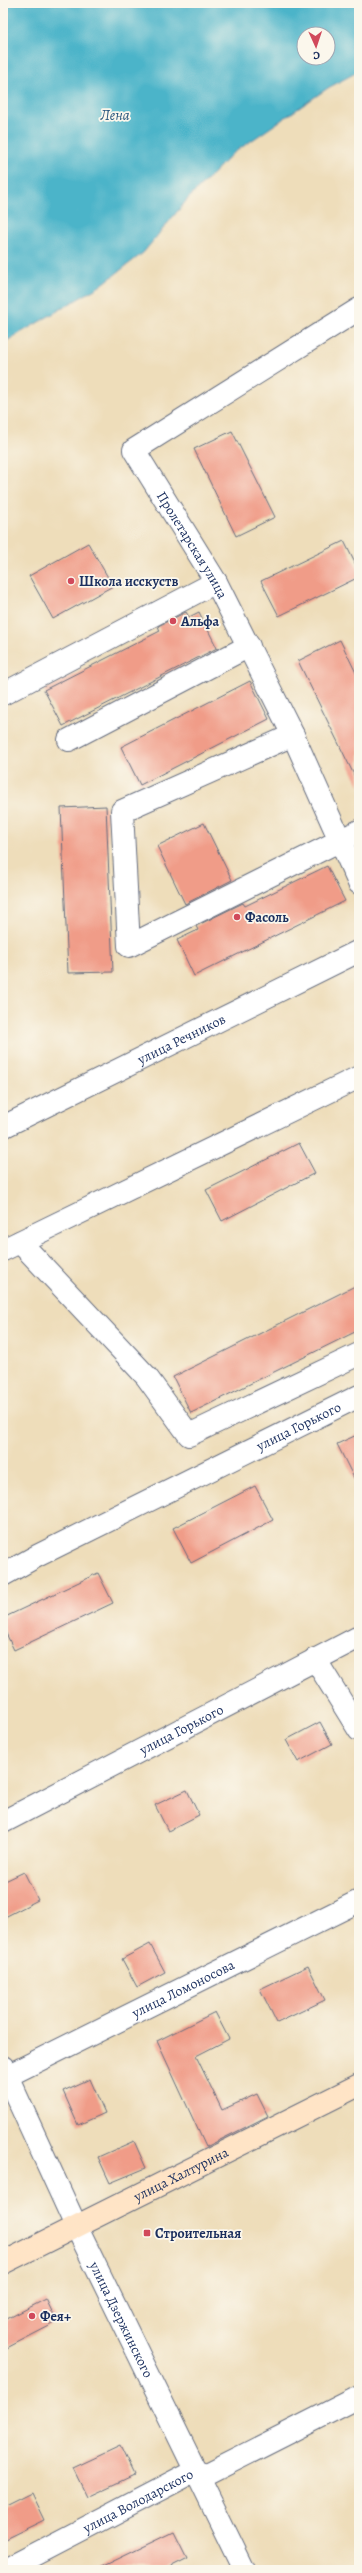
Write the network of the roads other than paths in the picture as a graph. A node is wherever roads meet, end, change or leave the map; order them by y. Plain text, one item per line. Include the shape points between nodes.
1 (359, 309) edge
2 (216, 582) junction
3 (249, 646) junction
4 (3, 694) edge
5 (293, 735) junction
6 (68, 740) dead end
7 (350, 836) edge
8 (359, 883) edge
9 (359, 951) edge
10 (359, 1077) edge
11 (3, 1127) edge
12 (12, 1246) edge
13 (359, 1354) edge
14 (359, 1396) edge
15 (3, 1575) edge
16 (359, 1637) edge
17 (315, 1659) junction
18 (359, 1730) edge
19 (3, 1822) edge
20 (359, 1901) edge
21 (4, 2073) edge
22 (359, 2085) edge
23 (76, 2226) junction
24 (3, 2263) edge
25 (359, 2397) edge
26 (196, 2471) junction
27 (5, 2570) edge
28 (244, 2570) edge

1 - 2 street, Пролетарская улица via 134,450
2 - 3 street, Пролетарская улица
2 - 4 street
3 - 5 street, Пролетарская улица
3 - 6 street
5 - 7 street, Пролетарская улица
5 - 7 street via 122,811 129,946
7 - 8 street, Пролетарская улица
9 - 11 street, улица Речников
10 - 12 street
12 - 13 street via 146,1376 189,1435
14 - 15 street, улица Горького
16 - 17 street, улица Горького
17 - 18 street
17 - 19 street, улица Горького
20 - 21 street, улица Ломоносова
21 - 23 street, улица Дзержинского
22 - 23 main road, улица Халтурина
23 - 24 main road, улица Халтурина
23 - 26 street, улица Дзержинского
25 - 26 street, улица Володарского via 207,2474
26 - 27 street, улица Володарского
26 - 28 street, улица Дзержинского

